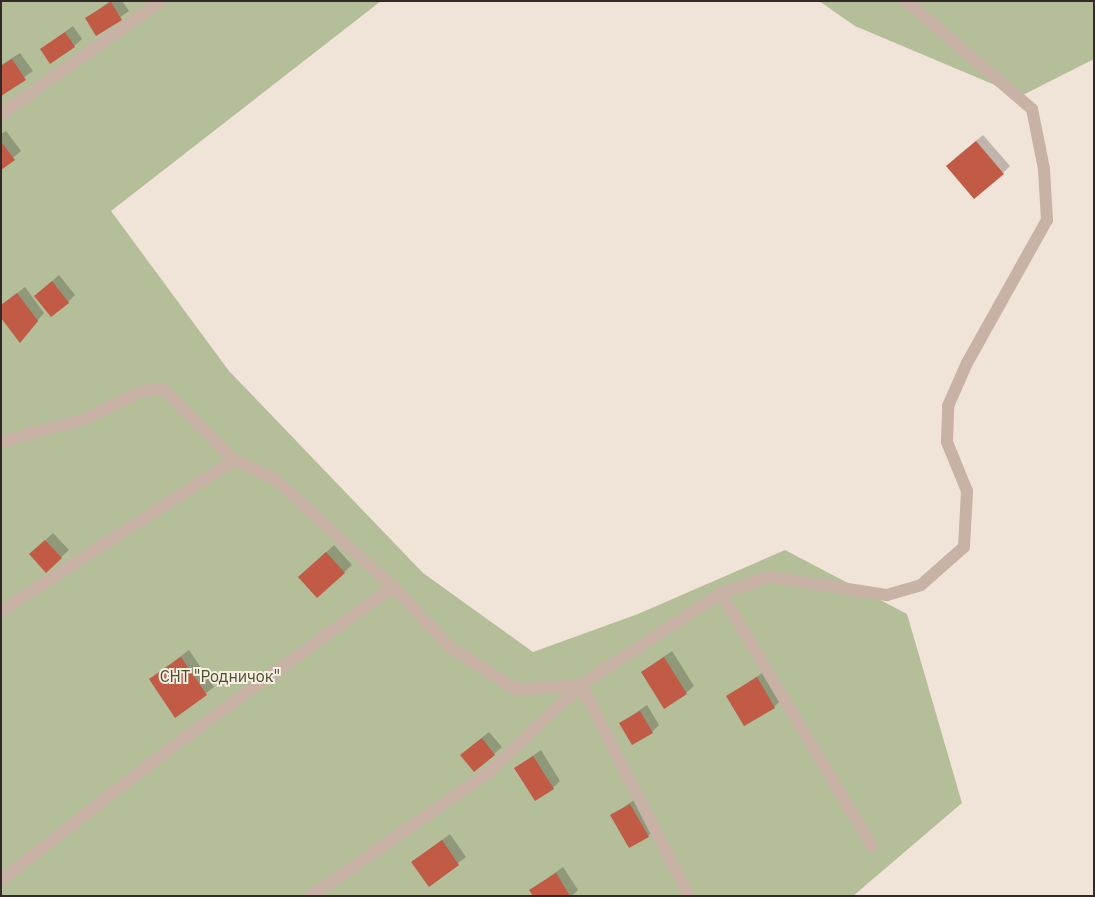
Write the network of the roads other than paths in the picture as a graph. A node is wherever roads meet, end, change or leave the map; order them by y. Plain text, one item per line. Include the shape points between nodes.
1 (161, 1) edge
2 (906, 1) edge
3 (921, 5) edge
4 (1, 114) edge
5 (1, 442) edge
6 (234, 460) junction
7 (393, 587) junction
8 (721, 592) junction
9 (1, 611) edge
10 (581, 685) junction
11 (872, 846) dead end
12 (1, 880) edge
13 (311, 896) edge
14 (689, 896) edge

1 - 4 lane
2 - 3 lane
3 - 8 lane via 1032,109 1044,169 1047,220 967,363 948,406 947,442 967,491 964,547 921,585 887,595 769,577
5 - 6 lane via 85,419 142,391 163,389
6 - 7 lane via 275,479
6 - 9 lane
7 - 10 lane via 451,648 517,690
7 - 12 lane via 169,749
8 - 10 lane
8 - 11 lane
10 - 13 lane via 488,773
10 - 14 lane

